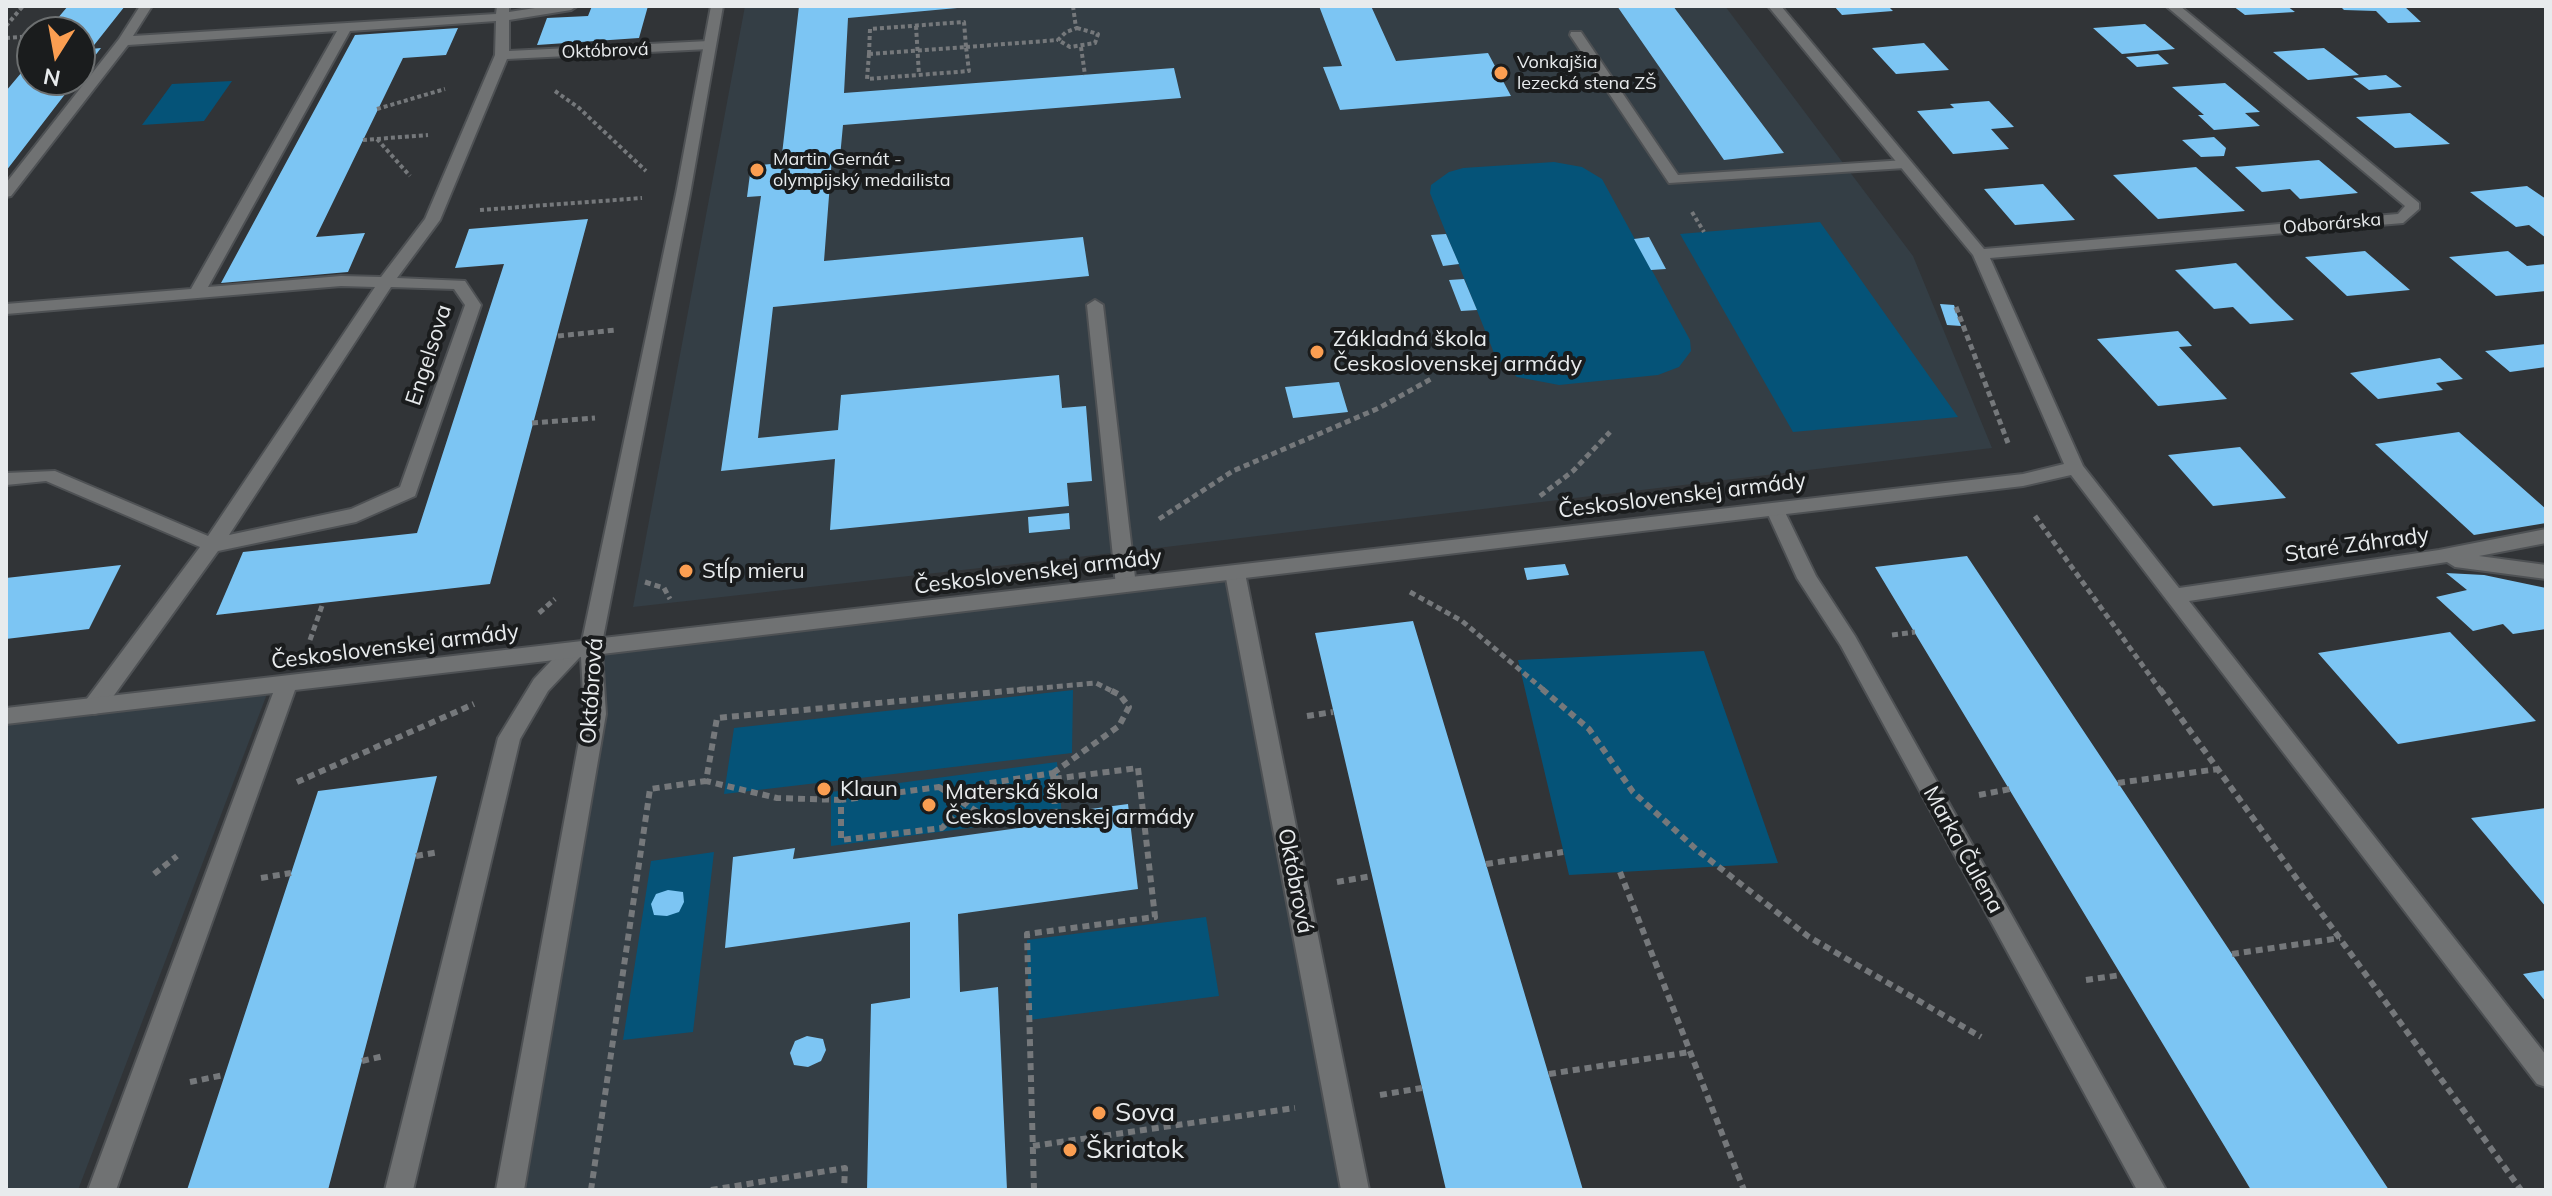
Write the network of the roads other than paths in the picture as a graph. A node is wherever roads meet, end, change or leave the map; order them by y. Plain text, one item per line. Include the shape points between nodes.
1 (146, 6) edge
2 (571, 6) edge
3 (717, 6) edge
4 (1774, 6) edge
5 (2172, 6) edge
6 (504, 12) edge
7 (346, 27) junction
8 (1576, 35) dead end
9 (124, 41) junction
10 (709, 45) junction
11 (498, 63) junction
12 (1905, 164) junction
13 (6, 193) edge
14 (1980, 254) junction
15 (386, 282) junction
16 (197, 293) junction
17 (1095, 305) dead end
18 (6, 309) edge
19 (2075, 468) junction
20 (6, 479) edge
21 (1775, 510) junction
22 (2546, 536) edge
23 (212, 545) junction
24 (2439, 557) junction
25 (2546, 572) edge
26 (1235, 573) junction
27 (1126, 586) junction
28 (2174, 596) junction
29 (582, 649) junction
30 (287, 684) junction
31 (94, 706) junction
32 (6, 716) edge
33 (2546, 1075) edge
34 (102, 1190) edge
35 (399, 1190) edge
36 (510, 1190) edge
37 (1355, 1190) edge
38 (2152, 1190) edge

1 - 9 street
2 - 6 street
3 - 10 street, Októbrová
4 - 12 street
5 - 14 street, Odborárska via 2414,206 2403,218
6 - 7 street
6 - 11 street
7 - 9 street
7 - 16 street
8 - 12 street via 1674,180
9 - 13 street
10 - 11 street, Októbrová
10 - 29 street, Októbrová via 683,194
11 - 15 street via 435,213
12 - 14 street
14 - 19 street
15 - 16 street, Engelsova
15 - 23 street
15 - 23 street, Engelsova via 459,284 473,305 408,491 356,515
16 - 18 street, Engelsova
17 - 27 street
19 - 21 street, Československej armády via 2023,480
19 - 28 street
20 - 23 street via 48,475
21 - 26 street, Československej armády
21 - 38 street, Marka Čulena via 1807,578 1848,641
22 - 24 street, Staré Záhrady
23 - 31 street
24 - 25 street
24 - 28 street, Staré Záhrady
26 - 27 street, Československej armády
26 - 37 street, Októbrová
27 - 29 street, Československej armády
28 - 33 street
29 - 30 street, Československej armády
29 - 35 street, Októbrová via 541,685 509,738
29 - 36 street, Októbrová via 595,714
30 - 31 street, Československej armády
30 - 34 street
31 - 32 street, Československej armády

